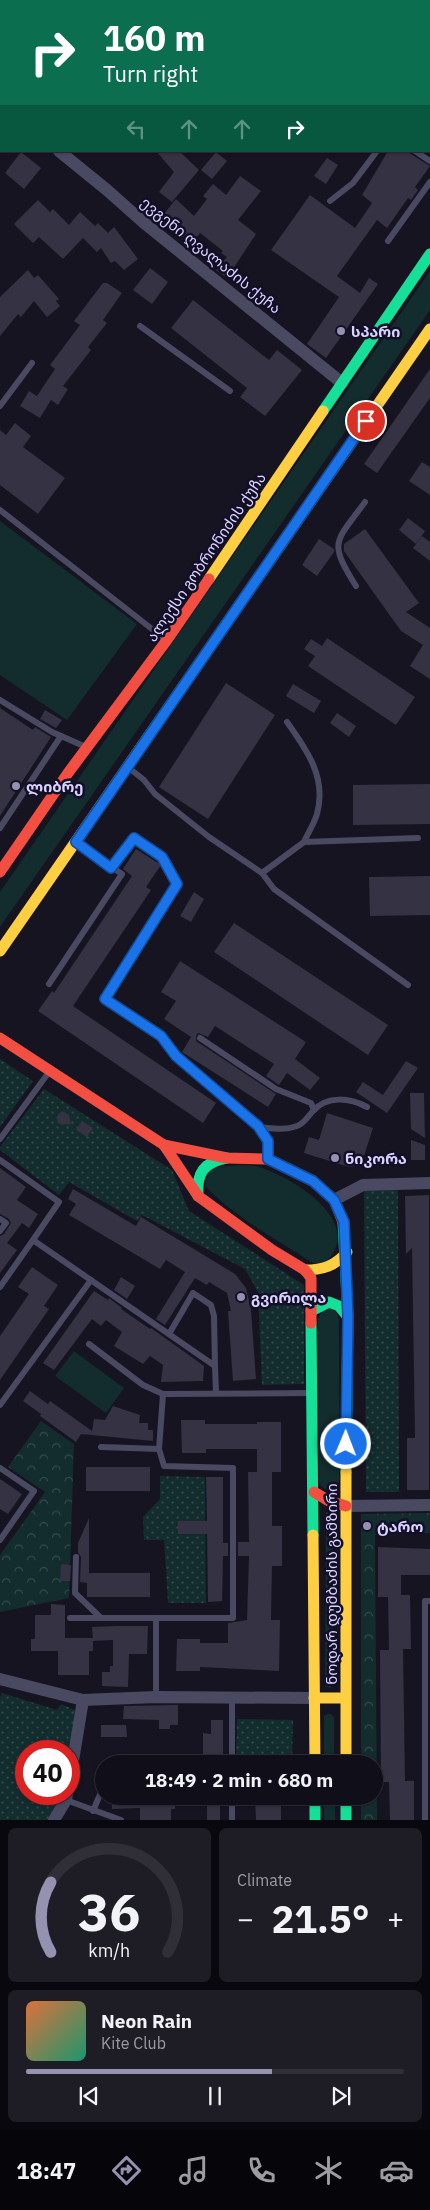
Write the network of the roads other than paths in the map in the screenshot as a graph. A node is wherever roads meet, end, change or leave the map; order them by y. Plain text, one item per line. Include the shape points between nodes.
1 (247, 0) edge
2 (263, 0) edge
3 (61, 152) edge
4 (376, 152) edge
5 (416, 152) edge
6 (430, 161) edge
7 (430, 182) edge
8 (330, 201) dead end
9 (388, 241) dead end
10 (430, 254) edge
11 (140, 326) dead end
12 (430, 329) edge
13 (32, 363) dead end
14 (342, 383) junction
15 (230, 391) dead end
16 (0, 406) edge
17 (365, 502) dead end
18 (0, 510) edge
19 (356, 586) dead end
20 (167, 640) junction
21 (0, 700) edge
22 (287, 722) dead end
23 (61, 736) junction
24 (87, 748) junction
25 (128, 767) junction
26 (0, 828) edge
27 (418, 838) dead end
28 (76, 842) junction
29 (304, 842) junction
30 (111, 868) junction
31 (0, 872) edge
32 (262, 873) junction
33 (0, 951) edge
34 (49, 984) dead end
35 (408, 985) dead end
36 (0, 1038) edge
37 (200, 1038) dead end
38 (50, 1071) junction
39 (366, 1107) dead end
40 (314, 1110) junction
41 (258, 1126) junction
42 (0, 1139) edge
43 (164, 1145) junction
44 (227, 1158) junction
45 (268, 1159) junction
46 (0, 1160) edge
47 (430, 1183) edge
48 (198, 1196) junction
49 (334, 1200) junction
50 (0, 1219) edge
51 (0, 1231) edge
52 (33, 1240) junction
53 (347, 1252) junction
54 (305, 1270) junction
55 (91, 1280) junction
56 (0, 1287) edge
57 (311, 1311) junction
58 (348, 1317) junction
59 (169, 1334) junction
60 (89, 1344) dead end
61 (215, 1366) junction
62 (312, 1393) junction
63 (163, 1394) junction
64 (216, 1394) junction
65 (0, 1404) edge
66 (101, 1447) dead end
67 (159, 1449) junction
68 (0, 1468) edge
69 (314, 1492) junction
70 (430, 1504) edge
71 (346, 1506) junction
72 (0, 1540) edge
73 (76, 1557) dead end
74 (430, 1601) edge
75 (100, 1617) junction
76 (70, 1618) dead end
77 (156, 1618) junction
78 (0, 1679) edge
79 (156, 1697) junction
80 (232, 1698) junction
81 (314, 1698) junction
82 (345, 1698) junction
83 (83, 1700) junction
84 (76, 1740) edge
85 (232, 1755) edge
86 (315, 1755) edge
87 (346, 1755) edge
88 (80, 1804) edge
89 (62, 1805) edge
90 (95, 1805) edge
91 (232, 1805) edge
92 (315, 1805) edge
93 (346, 1805) edge
94 (93, 1810) junction
95 (54, 1820) edge
96 (121, 1820) edge
97 (232, 1820) edge
98 (315, 1820) edge
99 (346, 1820) edge
100 (425, 1820) edge

1 - 2 street
3 - 14 street, ევგენი ღვალაძის ქუჩა
4 - 8 lane via 353,184
5 - 6 lane
7 - 9 lane
10 - 14 street, ალექსი გობრონიძის ქუჩა
11 - 15 lane
12 - 25 street
13 - 16 lane
14 - 20 street, ალექსი გობრონიძის ქუჩა
17 - 19 lane via 337,544 340,561
18 - 20 lane
20 - 24 street, ალექსი გობრონიძის ქუჩა
21 - 23 lane
22 - 29 lane via 308,752 320,782 317,814
23 - 24 lane
23 - 26 lane
24 - 31 street, ალექსი გობრონიძის ქუჩა
25 - 28 street
25 - 32 lane via 209,837
27 - 29 lane
28 - 30 lane
28 - 33 street
29 - 32 lane
30 - 34 lane via 122,874
30 - 41 lane via 134,838 162,857 177,884 105,999 161,1036 176,1056
32 - 35 lane via 274,889
36 - 38 street, ნოდარ დუმბაძის გამზირი
37 - 40 lane via 276,1089 311,1103
38 - 42 lane
38 - 43 street, ნოდარ დუმბაძის გამზირი
39 - 40 lane via 345,1099 332,1100
40 - 41 lane via 295,1127
41 - 45 lane via 268,1141
43 - 44 street, ნოდარ დუმბაძის გამზირი
43 - 48 street, ნოდარ დუმბაძის გამზირი
44 - 45 street, ნოდარ დუმბაძის გამზირი
44 - 48 street via 213,1160 202,1168 196,1182
45 - 49 street, ნოდარ დუმბაძის გამზირი via 313,1181
46 - 52 lane via 58,1202
47 - 49 street via 363,1184
48 - 54 street, ნოდარ დუმბაძის გამზირი
49 - 53 street, ნოდარ დუმბაძის გამზირი via 344,1222
50 - 51 lane via 6,1223
52 - 55 lane
52 - 56 lane
53 - 54 street via 329,1269
53 - 58 street, ნოდარ დუმბაძის გამზირი
54 - 57 street, ნოდარ დუმბაძის გამზირი via 311,1278
55 - 59 lane
55 - 65 lane
57 - 58 street via 329,1302 339,1306
57 - 62 street, ნოდარ დუმბაძის გამზირი
58 - 71 street, ნოდარ დუმბაძის გამზირი
59 - 61 lane
59 - 61 lane via 193,1293 211,1305
60 - 63 lane via 143,1385
61 - 64 lane
62 - 64 lane
62 - 69 street, ნოდარ დუმბაძის გამზირი
63 - 64 lane
63 - 67 lane
66 - 67 lane
67 - 77 lane via 164,1466 233,1468 233,1618
68 - 72 lane via 34,1491
69 - 71 street
69 - 81 street, ნოდარ დუმბაძის გამზირი
70 - 71 street
71 - 82 street, ნოდარ დუმბაძის გამზირი
73 - 75 lane via 75,1593
74 - 100 lane via 425,1601
75 - 76 lane
75 - 77 lane
77 - 79 lane
78 - 83 street
79 - 80 street
79 - 83 street
80 - 81 street
80 - 85 lane
81 - 82 street
81 - 86 street, ნოდარ დუმბაძის გამზირი
82 - 87 street, ნოდარ დუმბაძის გამზირი
83 - 84 street
88 - 94 lane
89 - 95 street
90 - 94 lane
91 - 97 lane
92 - 98 street
93 - 99 street
94 - 96 lane

